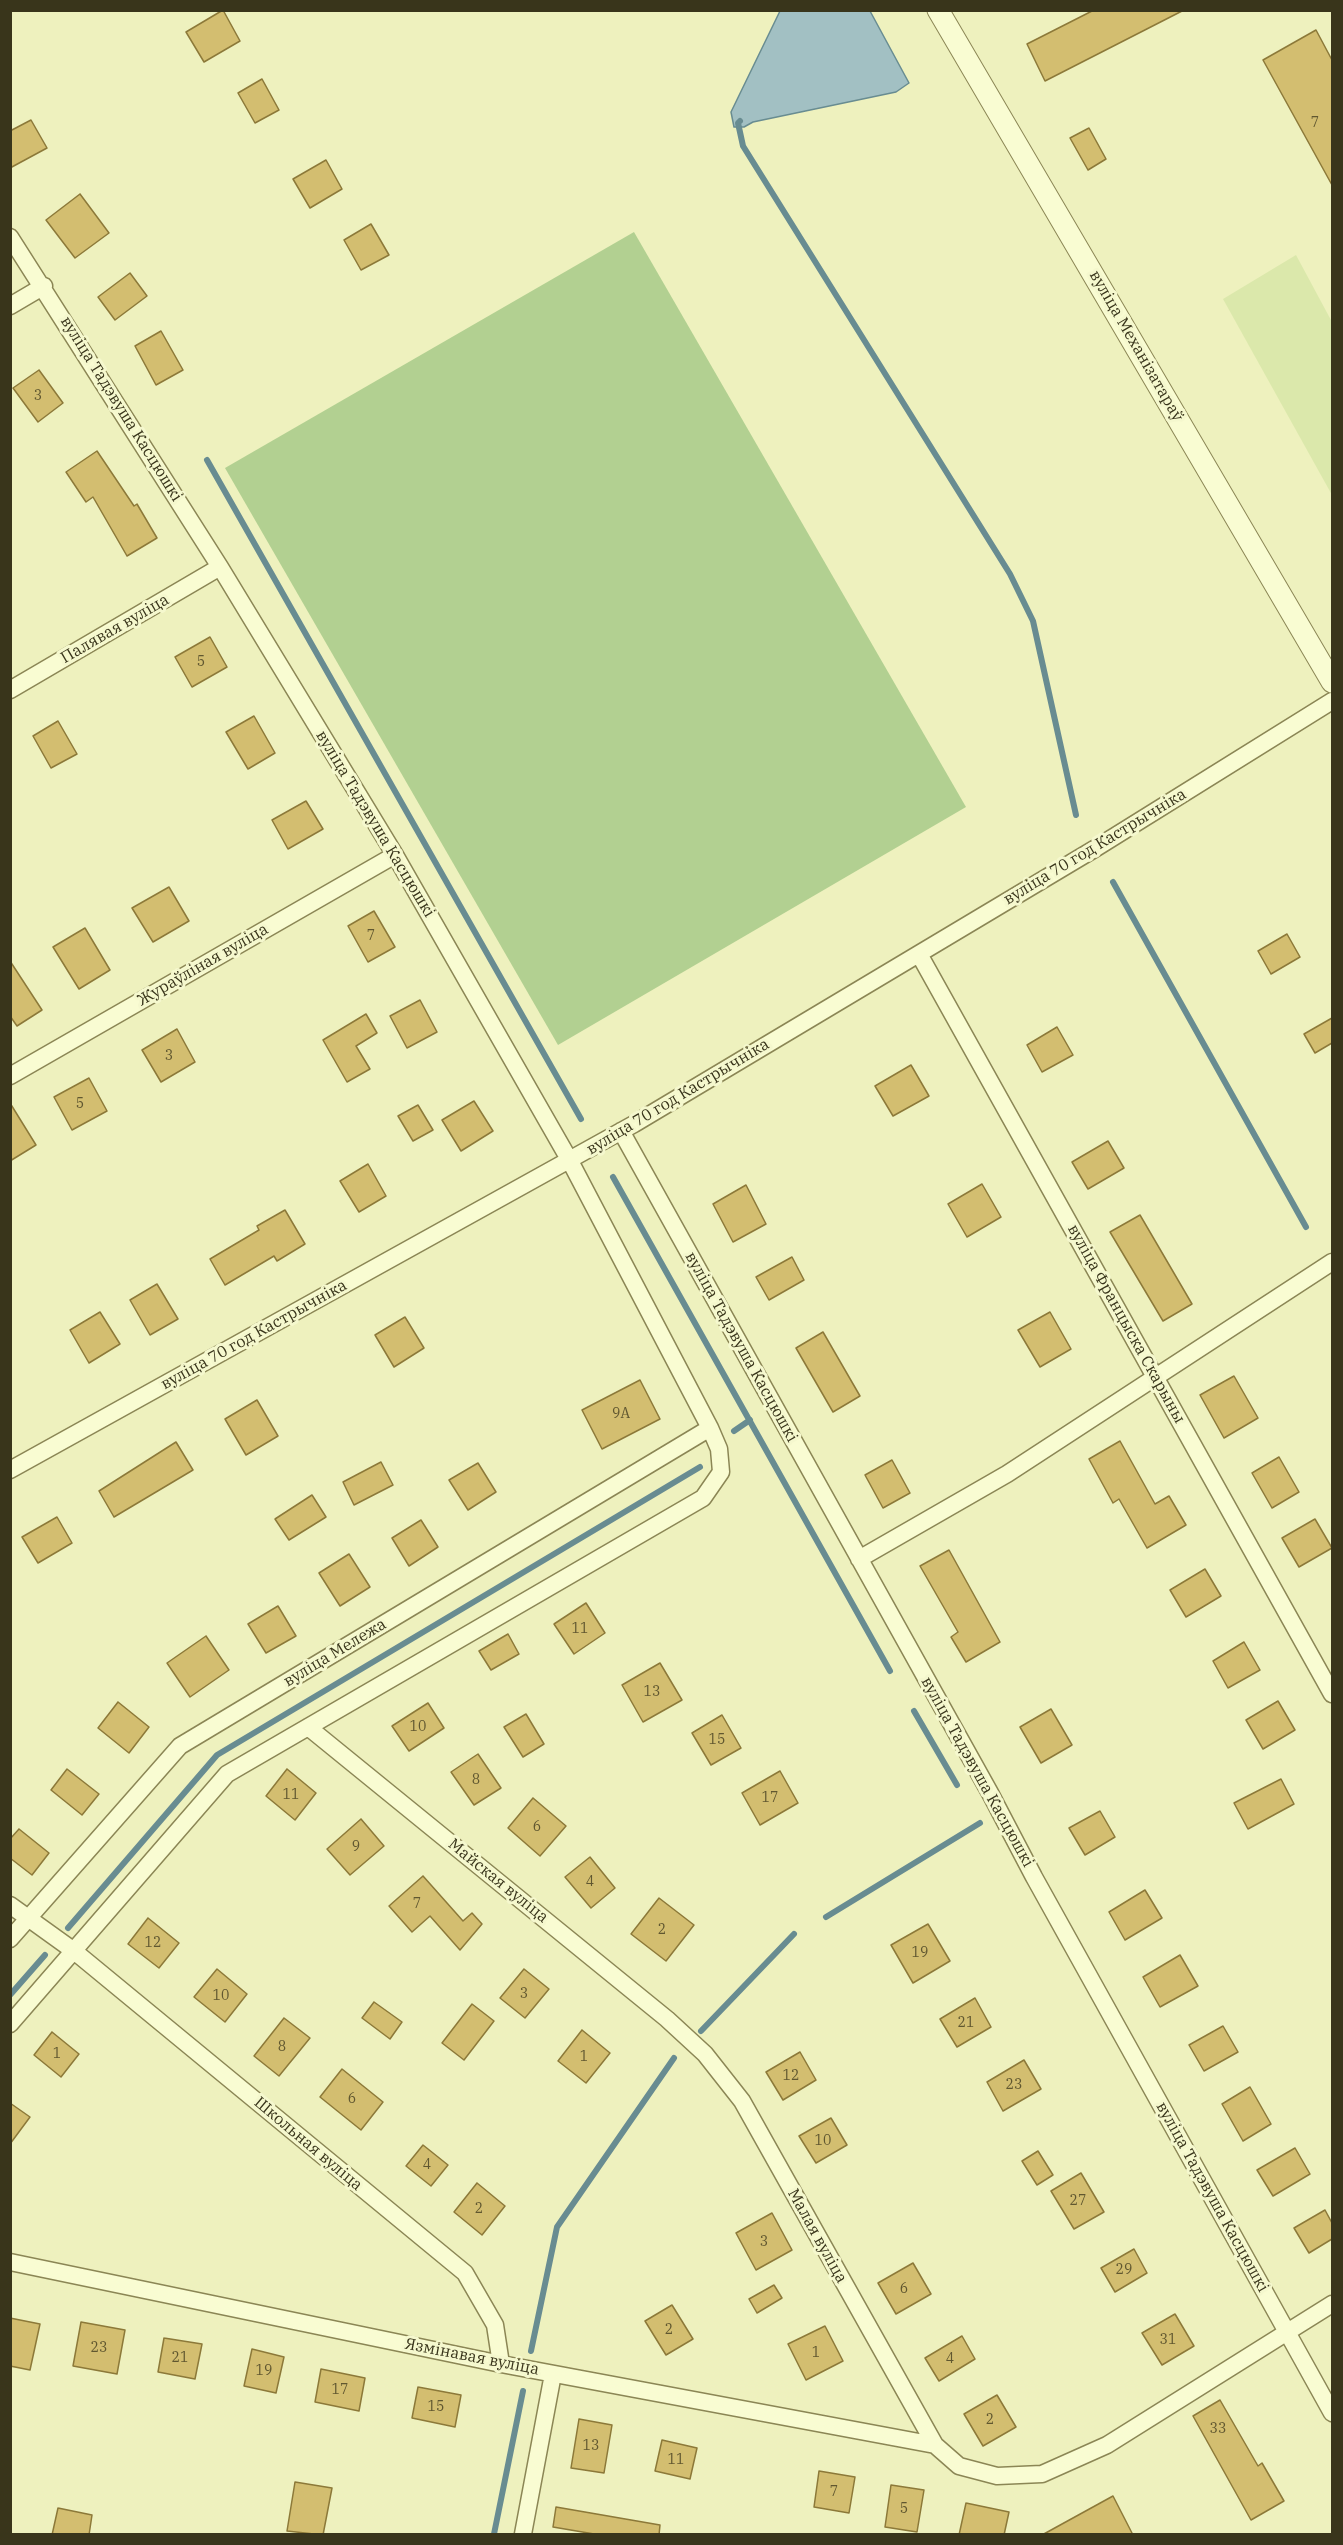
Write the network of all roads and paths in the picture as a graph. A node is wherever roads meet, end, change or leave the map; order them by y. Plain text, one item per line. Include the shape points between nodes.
1 (938, 10) edge
2 (10, 237) edge
3 (44, 286) junction
4 (10, 306) edge
5 (220, 567) junction
6 (1332, 682) edge
7 (10, 690) edge
8 (1332, 701) edge
9 (395, 855) junction
10 (918, 954) junction
11 (10, 1076) edge
12 (621, 1131) junction
13 (570, 1161) junction
14 (1332, 1262) edge
15 (1156, 1377) junction
16 (711, 1428) junction
17 (10, 1470) edge
18 (859, 1558) junction
19 (1332, 1694) edge
20 (308, 1727) junction
21 (10, 1905) edge
22 (27, 1919) junction
23 (10, 1939) edge
24 (74, 1951) junction
25 (10, 2024) edge
26 (685, 2038) joint
27 (10, 2262) edge
28 (1332, 2304) edge
29 (1287, 2332) junction
30 (501, 2364) junction
31 (553, 2374) junction
32 (1332, 2413) edge
33 (935, 2445) junction
34 (523, 2535) edge

1 - 6 street, вуліца Механізатараў
2 - 3 street, вуліца Тадэвуша Касцюшкі
3 - 4 street
3 - 5 street, вуліца Тадэвуша Касцюшкі
5 - 7 street, Палявая вуліца
5 - 9 street, вуліца Тадэвуша Касцюшкі
8 - 10 street, вуліца 70 год Кастрычніка
9 - 11 street, Жураўліная вуліца
9 - 13 street, вуліца Тадэвуша Касцюшкі
10 - 12 street, вуліца 70 год Кастрычніка
10 - 15 street, вуліца Францыска Скарыны
12 - 13 street, вуліца 70 год Кастрычніка
12 - 18 street, вуліца Тадэвуша Касцюшкі
13 - 16 street, вуліца Тадэвуша Касцюшкі
13 - 17 street, вуліца 70 год Кастрычніка
14 - 15 street
15 - 18 street via 1006,1474
15 - 19 street, вуліца Францыска Скарыны
16 - 20 street, вуліца Тадэвуша Касцюшкі via 722,1472 703,1498
16 - 22 street, вуліца Мележа via 180,1746
18 - 29 street, вуліца Тадэвуша Касцюшкі
20 - 24 street via 227,1774
20 - 26 street, Майская вуліца via 667,2019
21 - 22 street, Школьная вуліца
22 - 23 street, вуліца Мележа
22 - 24 street, Школьная вуліца
24 - 25 street
24 - 30 street, Школьная вуліца via 465,2273 495,2325
26 - 33 street, Малая вуліца via 705,2054 742,2101
27 - 30 street, Язмінавая вуліца
28 - 29 street
29 - 32 street, вуліца Тадэвуша Касцюшкі
29 - 33 street via 1107,2445 1042,2474 997,2476 959,2466
30 - 31 street, Язмінавая вуліца
31 - 33 street, Язмінавая вуліца
31 - 34 street

